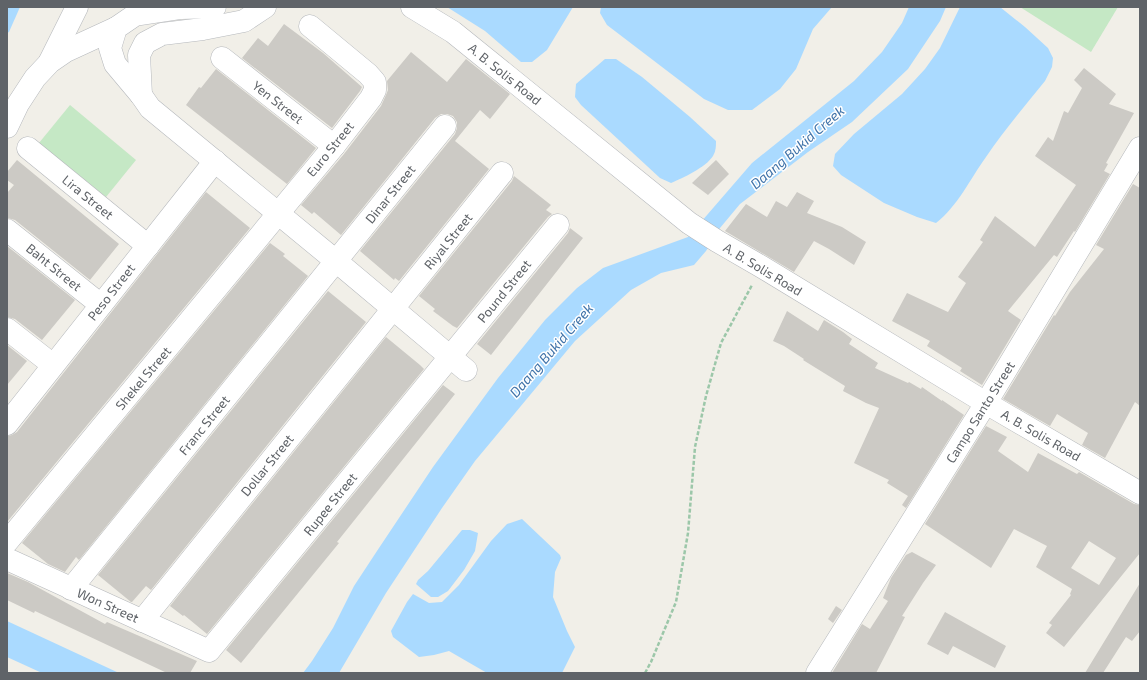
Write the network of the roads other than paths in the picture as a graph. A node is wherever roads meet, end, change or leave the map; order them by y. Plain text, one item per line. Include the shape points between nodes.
1 (77, 7) edge
2 (214, 7) edge
3 (265, 7) edge
4 (412, 7) edge
5 (310, 26) dead end
6 (116, 28) junction
7 (222, 58) dead end
8 (50, 62) junction
9 (141, 96) junction
10 (445, 126) dead end
11 (7, 127) edge
12 (334, 146) junction
13 (28, 148) dead end
14 (1140, 148) edge
15 (215, 161) junction
16 (502, 173) dead end
17 (279, 213) junction
18 (558, 225) dead end
19 (7, 230) edge
20 (148, 246) junction
21 (336, 261) junction
22 (100, 305) junction
23 (393, 308) junction
24 (7, 329) edge
25 (458, 363) junction
26 (53, 365) junction
27 (986, 403) junction
28 (8, 421) edge
29 (1140, 493) edge
30 (7, 542) edge
31 (7, 559) edge
32 (71, 589) junction
33 (142, 621) junction
34 (209, 651) joint
35 (818, 673) edge

1 - 8 street
2 - 6 street via 181,8 134,15
3 - 9 street via 244,21 203,30 162,34 145,43 139,54
4 - 27 street, A. B. Solis Road via 453,32 689,223
5 - 12 street, Euro Street via 375,82 371,98
6 - 8 street via 66,51
6 - 9 street via 110,48 115,64
7 - 12 street, Yen Street
8 - 11 street via 34,78
9 - 15 street via 150,108
10 - 21 street, Dinar Street
12 - 17 street, Euro Street
13 - 20 street, Lira Street
14 - 27 street, Campo Santo Street
15 - 17 street
15 - 20 street, Peso Street
16 - 23 street, Riyal Street
17 - 21 street
17 - 30 street, Shekel Street
18 - 25 street, Pound Street
19 - 22 street, Baht Street
20 - 22 street, Peso Street
21 - 23 street
21 - 32 street, Franc Street
22 - 26 street, Peso Street
23 - 25 street
23 - 33 street, Dollar Street
24 - 26 street
25 - 34 street, Rupee Street
26 - 28 street, Peso Street
27 - 29 street, A. B. Solis Road
27 - 35 street, Campo Santo Street
31 - 32 street, Won Street
32 - 33 street, Won Street
33 - 34 street, Won Street

